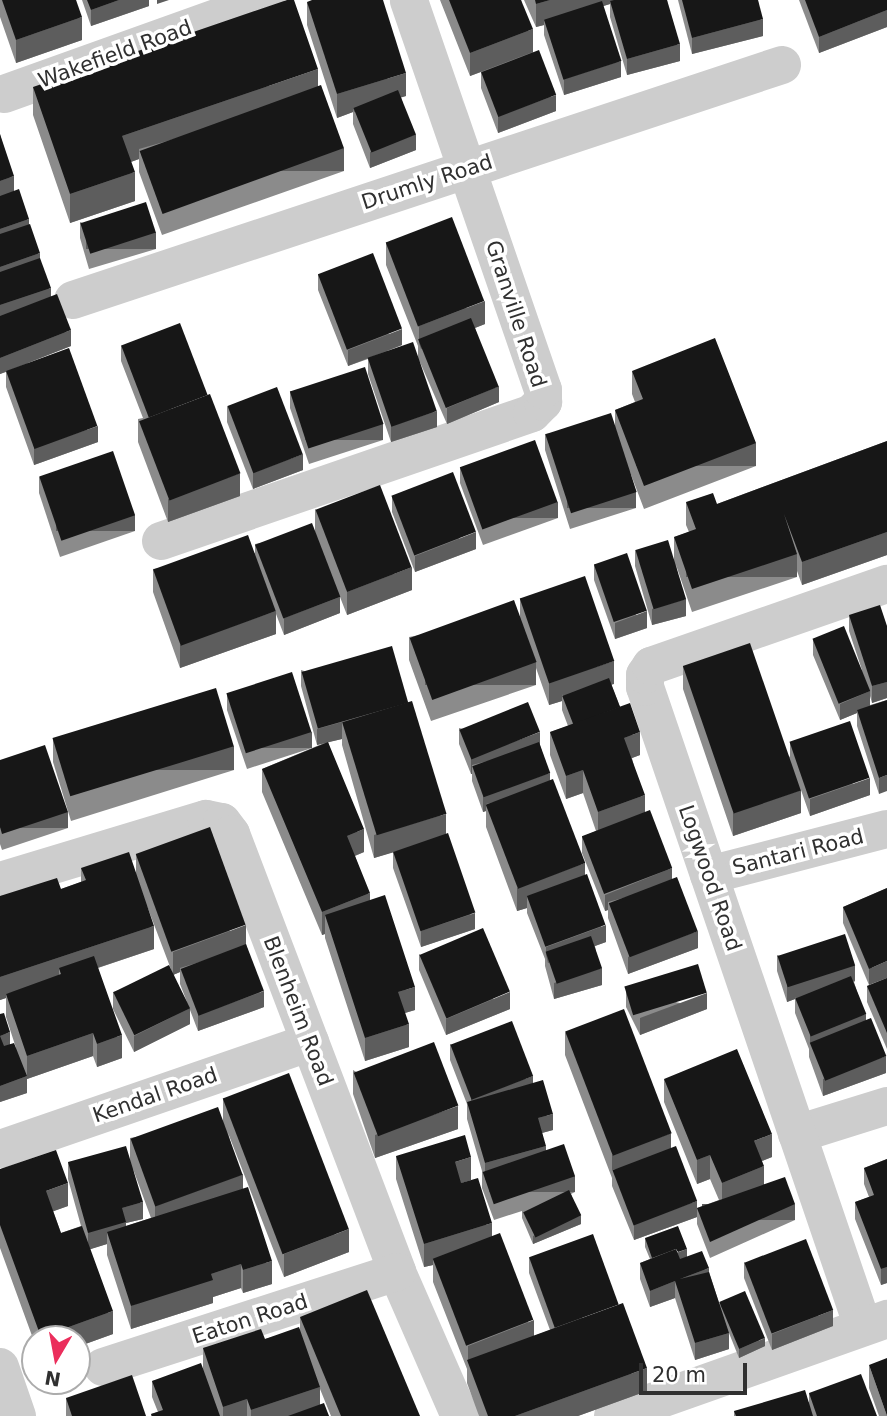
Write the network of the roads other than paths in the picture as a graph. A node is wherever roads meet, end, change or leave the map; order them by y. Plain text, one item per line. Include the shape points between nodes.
1 (266, 0) edge
2 (409, 0) edge
3 (782, 65) dead end
4 (4, 94) dead end
5 (469, 168) junction
6 (72, 300) dead end
7 (161, 541) dead end
8 (887, 584) edge
9 (887, 830) edge
10 (709, 875) junction
11 (0, 881) edge
12 (310, 1042) junction
13 (887, 1106) edge
14 (797, 1133) junction
15 (0, 1149) edge
16 (397, 1272) junction
17 (875, 1323) edge
18 (0, 1367) edge
19 (103, 1367) dead end
20 (679, 1405) edge
21 (17, 1416) edge
22 (460, 1416) edge
23 (612, 1416) edge

1 - 4 street, Wakefield Road
2 - 5 street, Granville Road
3 - 5 street, Drumly Road
5 - 6 street, Drumly Road
5 - 7 street, Granville Road via 543,390 543,402 532,413
8 - 10 street, Logwood Road via 651,666 645,675 645,687
9 - 10 street, Santari Road
10 - 14 street, Logwood Road
11 - 12 street, Blenheim Road via 206,819 222,822 231,834
12 - 15 street, Kendal Road
12 - 16 street, Blenheim Road
13 - 14 street
14 - 17 street, Logwood Road
16 - 19 street, Eaton Road
16 - 22 street, Blenheim Road
17 - 20 street
18 - 21 street
20 - 23 street

